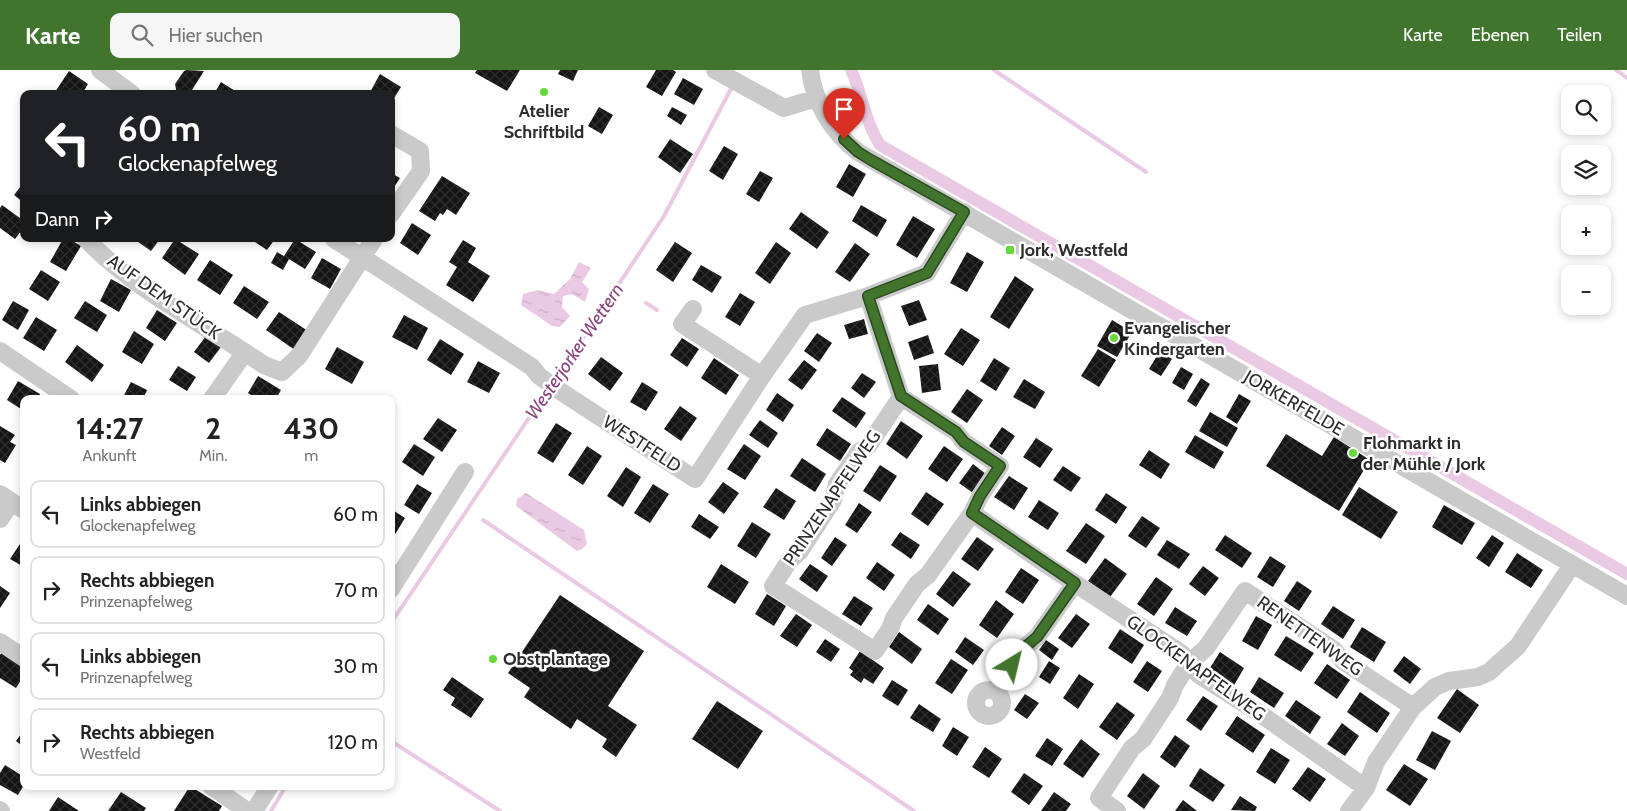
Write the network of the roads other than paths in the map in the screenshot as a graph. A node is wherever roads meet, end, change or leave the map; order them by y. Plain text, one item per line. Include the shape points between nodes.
1 (100, 70) edge
2 (716, 70) edge
3 (811, 71) edge
4 (127, 90) edge
5 (817, 98) junction
6 (395, 136) edge
7 (395, 208) edge
8 (964, 212) junction
9 (89, 242) edge
10 (338, 242) edge
11 (372, 242) edge
12 (361, 258) junction
13 (868, 296) junction
14 (693, 309) dead end
15 (0, 351) edge
16 (245, 352) junction
17 (762, 376) junction
18 (65, 395) edge
19 (215, 395) edge
20 (901, 396) junction
21 (465, 472) dead end
22 (12, 502) edge
23 (972, 513) junction
24 (0, 519) edge
25 (1572, 565) junction
26 (395, 583) edge
27 (1075, 583) junction
28 (1627, 596) edge
29 (0, 642) edge
30 (20, 655) edge
31 (1189, 663) junction
32 (996, 692) dead end
33 (1413, 707) junction
34 (1366, 788) junction
35 (217, 790) edge
36 (267, 790) edge
37 (247, 811) edge
38 (254, 811) edge
39 (1117, 811) edge
40 (1350, 811) edge

1 - 4 street
2 - 5 street via 784,108
3 - 5 street, JORKERFELDE
5 - 8 street, JORKERFELDE via 833,128 850,145
6 - 7 street via 420,151 421,171
8 - 13 street, WESTFELD via 927,273
8 - 25 street, JORKERFELDE
9 - 16 street, AUF DEM STÜCK via 145,288
10 - 12 street, WESTFELD
11 - 12 street
12 - 16 street, AUF DEM STÜCK via 299,356 282,372
12 - 17 street, WESTFELD via 532,367 560,391 695,479
13 - 17 street, WESTFELD via 805,315
13 - 20 street
14 - 17 street via 682,324
15 - 18 street
16 - 19 street
20 - 23 street, PRINZENAPFELWEG via 1000,466
20 - 23 street, PRINZENAPFELWEG via 868,446 859,452 837,484 833,500 773,586 875,651 916,584 928,575
21 - 26 street
22 - 24 street
23 - 27 street, GLOCKENAPFELWEG
25 - 28 street, JORKERFELDE
25 - 33 street via 1518,646 1507,657 1490,672 1435,687
27 - 31 street, GLOCKENAPFELWEG via 1181,653
27 - 32 street via 1037,637 1025,647
29 - 30 street
31 - 33 street, RENETTENWEG via 1206,648 1245,591
31 - 34 street, GLOCKENAPFELWEG via 1199,675
31 - 39 street, RENETTENWEG via 1165,706 1099,798
33 - 34 street via 1376,762
34 - 40 street
35 - 37 street
36 - 38 street

